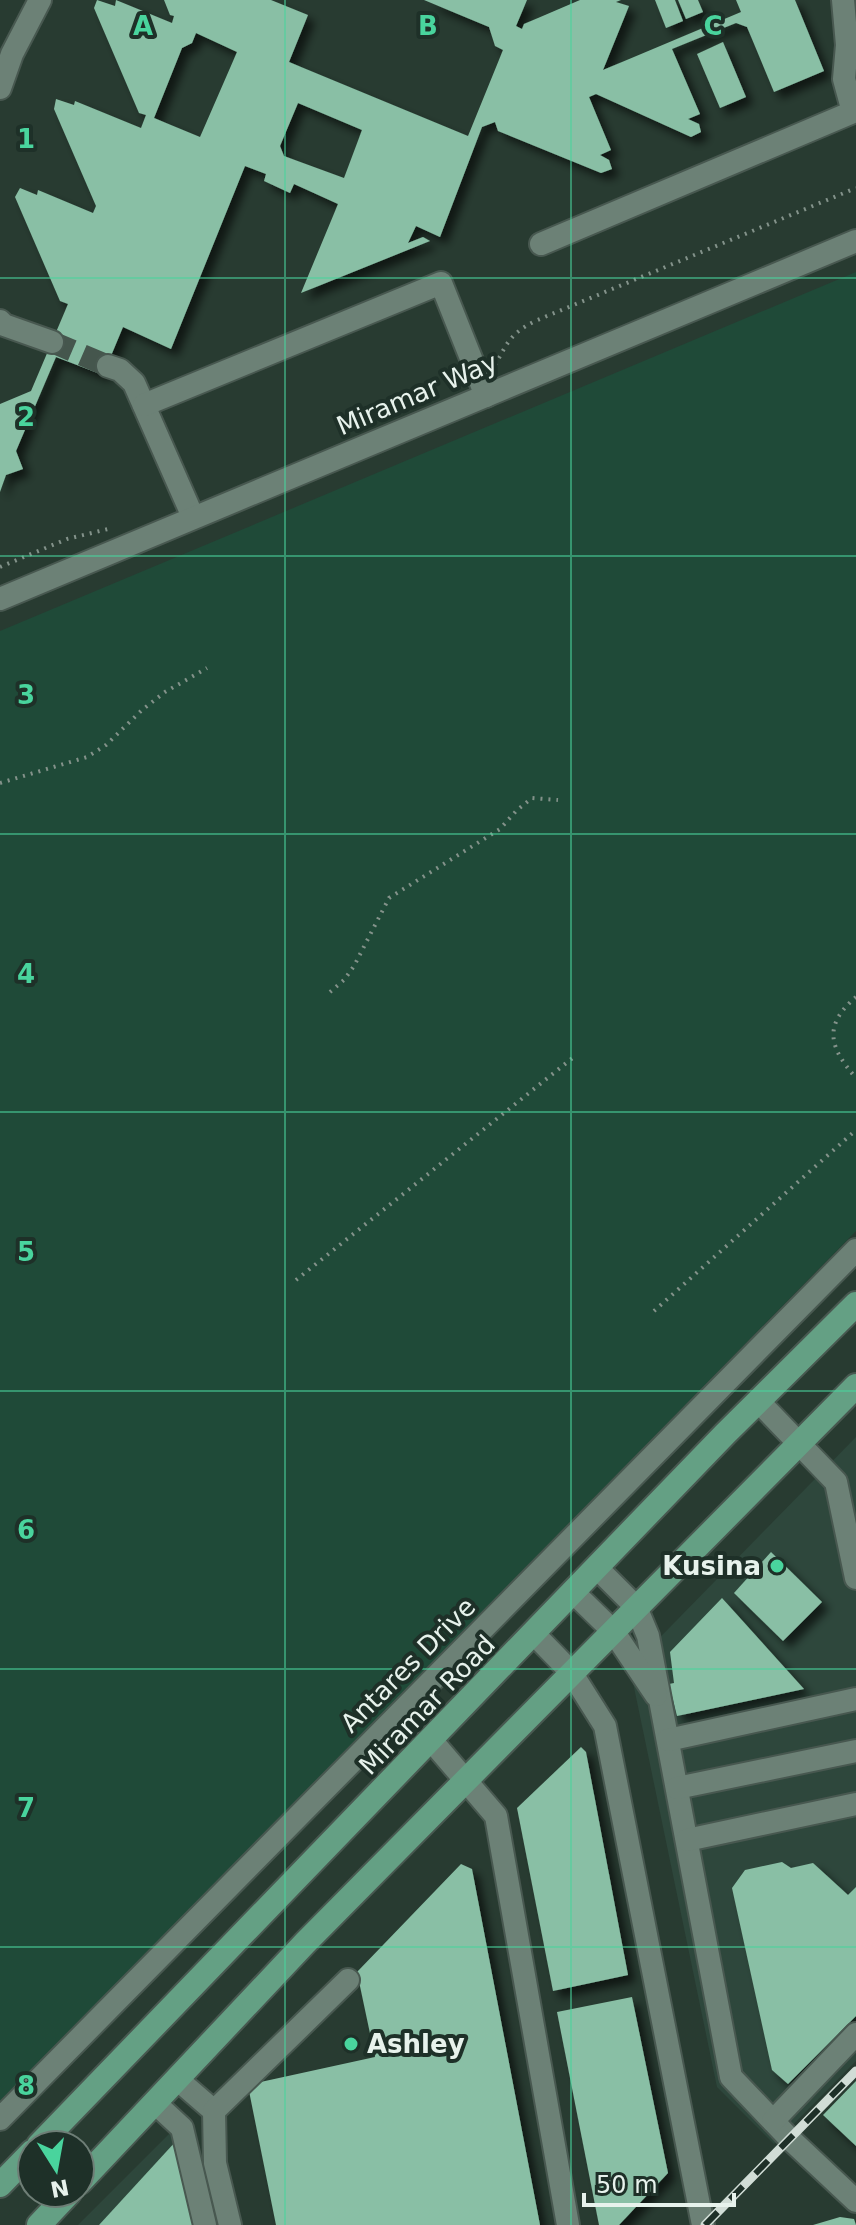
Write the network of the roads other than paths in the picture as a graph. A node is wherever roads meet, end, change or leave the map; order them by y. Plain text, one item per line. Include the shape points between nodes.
1 (40, 0) edge
2 (843, 0) edge
3 (0, 88) edge
4 (854, 112) edge
5 (856, 241) edge
6 (541, 244) dead end
7 (0, 321) edge
8 (52, 342) tunnel mouth
9 (108, 366) tunnel mouth
10 (482, 386) junction
11 (144, 405) junction
12 (193, 517) junction
13 (0, 599) edge
14 (856, 1250) edge
15 (856, 1304) edge
16 (856, 1386) edge
17 (758, 1401) junction
18 (799, 1443) junction
19 (597, 1568) junction
20 (856, 1578) edge
21 (573, 1592) junction
22 (636, 1607) junction
23 (613, 1631) junction
24 (534, 1634) junction
25 (571, 1672) junction
26 (659, 1699) junction
27 (856, 1699) edge
28 (431, 1740) junction
29 (668, 1740) junction
30 (856, 1751) edge
31 (466, 1779) junction
32 (677, 1788) junction
33 (856, 1804) edge
34 (687, 1840) junction
35 (348, 1980) dead end
36 (856, 2034) edge
37 (177, 2079) junction
38 (155, 2103) junction
39 (214, 2111) junction
40 (0, 2119) edge
41 (773, 2121) junction
42 (54, 2129) edge
43 (96, 2165) edge
44 (16, 2168) edge
45 (0, 2185) edge
46 (856, 2201) edge
47 (54, 2209) edge
48 (39, 2225) edge
49 (205, 2225) edge
50 (230, 2225) edge
51 (568, 2225) edge
52 (703, 2225) edge

1 - 3 street
2 - 4 street via 844,79
4 - 6 street
5 - 10 street, Miramar Way
7 - 8 street
9 - 11 street via 134,383
10 - 11 street via 441,283
10 - 12 street, Miramar Way
11 - 12 street
12 - 13 street, Miramar Way
14 - 40 street, Antares Drive
15 - 17 main road, Miramar Road
16 - 18 main road
17 - 18 street
17 - 19 main road, Miramar Road
18 - 20 street via 836,1482
18 - 22 main road
19 - 21 main road, Miramar Road
19 - 22 street
21 - 23 street
21 - 24 main road, Miramar Road
22 - 23 main road
22 - 26 street via 648,1636
23 - 25 main road
23 - 26 street
24 - 25 street
24 - 28 main road, Miramar Road
25 - 31 main road
25 - 52 street via 605,1726
26 - 29 street
27 - 29 street
28 - 31 street
28 - 42 main road, Miramar Road
29 - 32 street
30 - 32 street
31 - 37 main road
31 - 51 street via 496,1816
32 - 34 street
33 - 34 street
34 - 41 street via 731,2077
35 - 39 street
36 - 41 street
37 - 38 main road
37 - 39 street
38 - 43 main road
38 - 49 street via 182,2128
39 - 50 street via 215,2163
41 - 46 street
44 - 45 main road
47 - 48 main road

